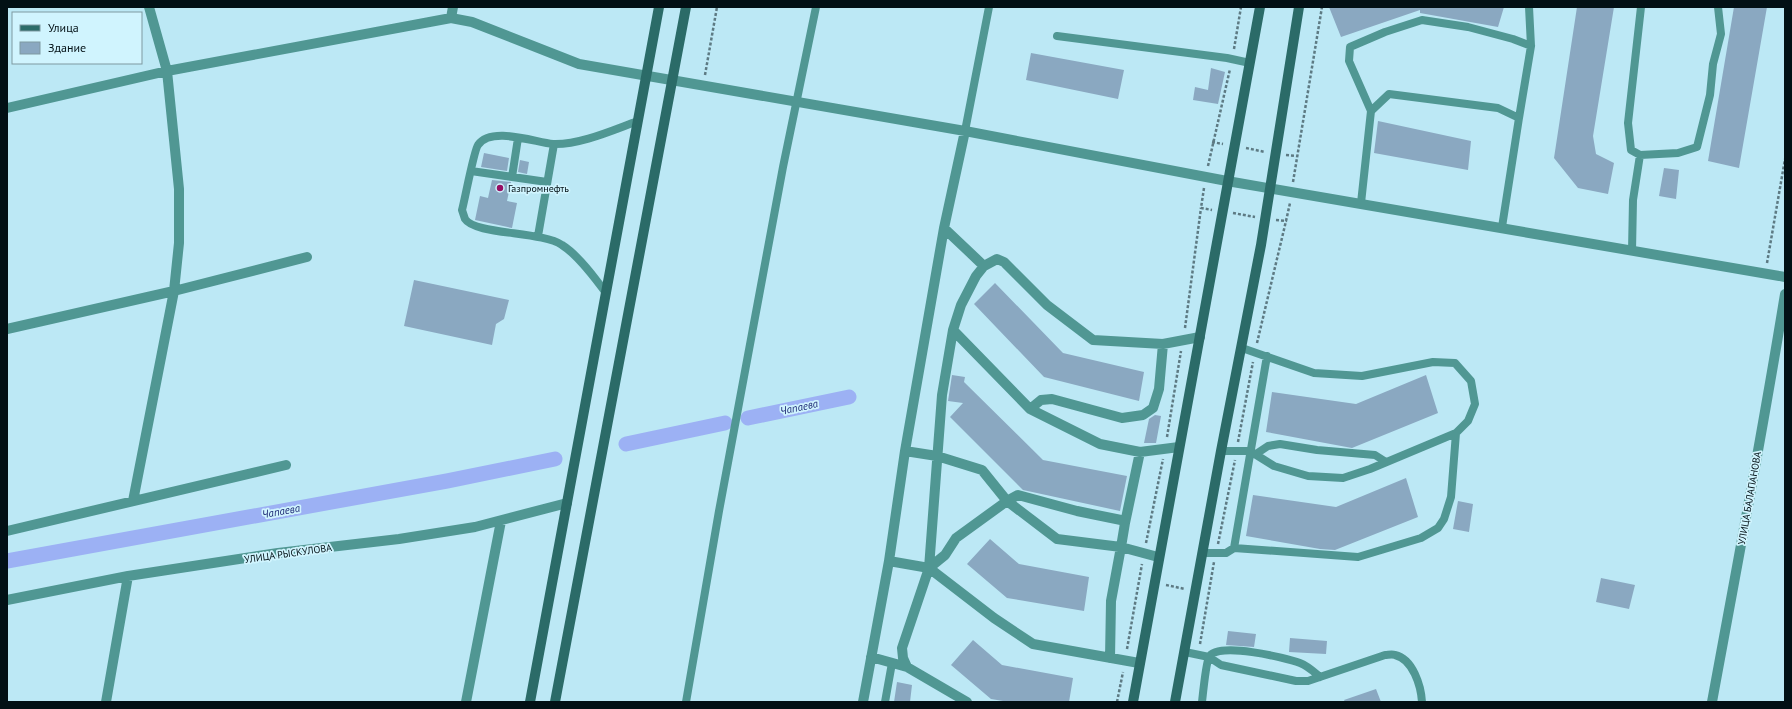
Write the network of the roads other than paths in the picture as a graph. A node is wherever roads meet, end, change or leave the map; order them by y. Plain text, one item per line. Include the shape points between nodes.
1 (149, 7) edge
2 (453, 7) edge
3 (659, 7) edge
4 (686, 7) edge
5 (816, 7) edge
6 (989, 7) edge
7 (1260, 7) edge
8 (1299, 7) edge
9 (1529, 7) edge
10 (1641, 7) edge
11 (1718, 7) edge
12 (451, 18) junction
13 (1057, 36) dead end
14 (1531, 46) junction
15 (1250, 63) junction
16 (167, 71) junction
17 (646, 76) junction
18 (673, 80) junction
19 (796, 102) junction
20 (7, 108) edge
21 (1371, 111) junction
22 (1519, 118) junction
23 (638, 121) junction
24 (965, 131) junction
25 (518, 138) junction
26 (554, 144) junction
27 (1640, 154) junction
28 (471, 171) junction
29 (512, 177) junction
30 (1227, 181) junction
31 (547, 182) junction
32 (1270, 187) junction
33 (1361, 203) junction
34 (1502, 227) junction
35 (944, 228) junction
36 (538, 236) junction
37 (1632, 251) junction
38 (307, 257) dead end
39 (984, 266) junction
40 (1785, 277) edge
41 (174, 290) junction
42 (606, 293) junction
43 (1785, 294) edge
44 (7, 330) edge
45 (953, 330) junction
46 (1200, 337) junction
47 (1163, 344) junction
48 (1242, 348) junction
49 (1267, 356) junction
50 (1030, 409) junction
51 (1456, 433) junction
52 (1179, 447) junction
53 (905, 450) junction
54 (1221, 451) junction
55 (1140, 452) junction
56 (1253, 453) junction
57 (937, 456) junction
58 (1386, 462) junction
59 (286, 465) dead end
60 (1007, 500) junction
61 (133, 501) junction
62 (567, 503) junction
63 (501, 520) junction
64 (1125, 523) junction
65 (7, 531) edge
66 (1121, 547) junction
67 (1234, 548) junction
68 (1204, 553) junction
69 (1158, 557) junction
70 (889, 562) junction
71 (929, 568) junction
72 (128, 576) junction
73 (7, 600) edge
74 (1185, 652) junction
75 (871, 656) junction
76 (1209, 656) junction
77 (1110, 658) junction
78 (892, 663) junction
79 (1139, 663) junction
80 (907, 667) junction
81 (1320, 678) junction
82 (106, 702) edge
83 (466, 702) edge
84 (530, 702) edge
85 (555, 702) edge
86 (686, 702) edge
87 (863, 702) edge
88 (885, 702) edge
89 (967, 702) edge
90 (1133, 702) edge
91 (1176, 702) edge
92 (1202, 702) edge
93 (1422, 702) edge
94 (1712, 702) edge

1 - 16 street
2 - 12 street
3 - 17 street
4 - 18 street
5 - 19 lane
6 - 24 lane
7 - 15 street
8 - 32 street
9 - 14 lane
10 - 27 lane via 1628,123 1631,150
11 - 27 lane via 1720,34 1713,64 1710,95 1697,147 1678,153
12 - 16 street
12 - 17 street via 472,22 579,64
13 - 15 lane
14 - 21 lane via 1468,27 1422,20 1385,32 1350,47 1349,61
14 - 22 lane
15 - 30 street
16 - 20 street
16 - 41 street via 179,189 179,243
17 - 18 street
17 - 23 street
18 - 19 street
18 - 85 street
19 - 24 street
19 - 86 lane
21 - 22 lane via 1389,94 1498,108
21 - 33 lane
22 - 34 lane
23 - 26 lane via 573,143
23 - 42 street
24 - 30 street
24 - 35 street
25 - 26 lane
25 - 28 lane via 498,135 486,138 477,145
25 - 29 lane
26 - 31 lane
27 - 37 lane via 1633,200
28 - 29 lane
28 - 36 lane via 462,210 466,220 476,227
29 - 31 lane
30 - 32 street
30 - 46 street
31 - 36 lane
32 - 33 street
32 - 48 street
33 - 34 street
34 - 37 street
35 - 39 street
35 - 53 street
36 - 42 lane via 562,244
37 - 40 street
38 - 41 street
39 - 45 street via 961,305
39 - 47 street via 997,259 1004,262 1047,305 1093,340
41 - 44 street
41 - 61 street
42 - 62 street
43 - 94 street, УЛИЦА БАЛАПАНОВА
45 - 50 street
45 - 57 street via 942,395
46 - 47 street
46 - 52 street
47 - 50 street via 1157,395 1153,408 1143,415 1122,418 1052,399 1041,400
48 - 49 lane
48 - 54 street
49 - 51 lane via 1314,373 1362,376 1433,362 1455,363 1471,381 1474,404 1468,421
49 - 56 lane
50 - 55 street via 1100,444
51 - 58 lane
51 - 67 lane via 1450,497 1444,519 1438,528 1421,538 1358,558
52 - 55 street
52 - 69 street
53 - 57 street
53 - 70 street
54 - 56 lane
54 - 68 street
55 - 64 street
56 - 58 lane via 1280,444 1375,455
56 - 58 lane via 1274,466 1308,476 1343,478
56 - 67 lane
57 - 60 street via 982,470
57 - 71 street
59 - 61 street
60 - 64 street via 1018,495
60 - 66 street via 1057,539
60 - 71 street via 956,538 945,555
61 - 65 street
62 - 63 street, УЛИЦА РЫСКУЛОВА
62 - 84 street
63 - 72 street, УЛИЦА РЫСКУЛОВА via 475,527 399,539 278,553
63 - 83 street
64 - 66 street
66 - 69 street
66 - 77 street via 1111,601
67 - 68 lane via 1226,553
68 - 74 street
69 - 79 street
70 - 71 street
70 - 75 street
71 - 77 street via 994,618 1033,644
71 - 80 street via 902,648
72 - 73 street, УЛИЦА РЫСКУЛОВА
72 - 82 street
74 - 76 lane
74 - 91 street
75 - 78 street
75 - 87 street
76 - 81 lane via 1221,665 1296,682
76 - 81 lane via 1215,651 1225,650 1270,655 1302,664
76 - 92 lane
77 - 79 street
78 - 80 street
78 - 88 lane
79 - 90 street
80 - 89 street
81 - 93 lane via 1385,655 1395,654 1408,662 1421,688

